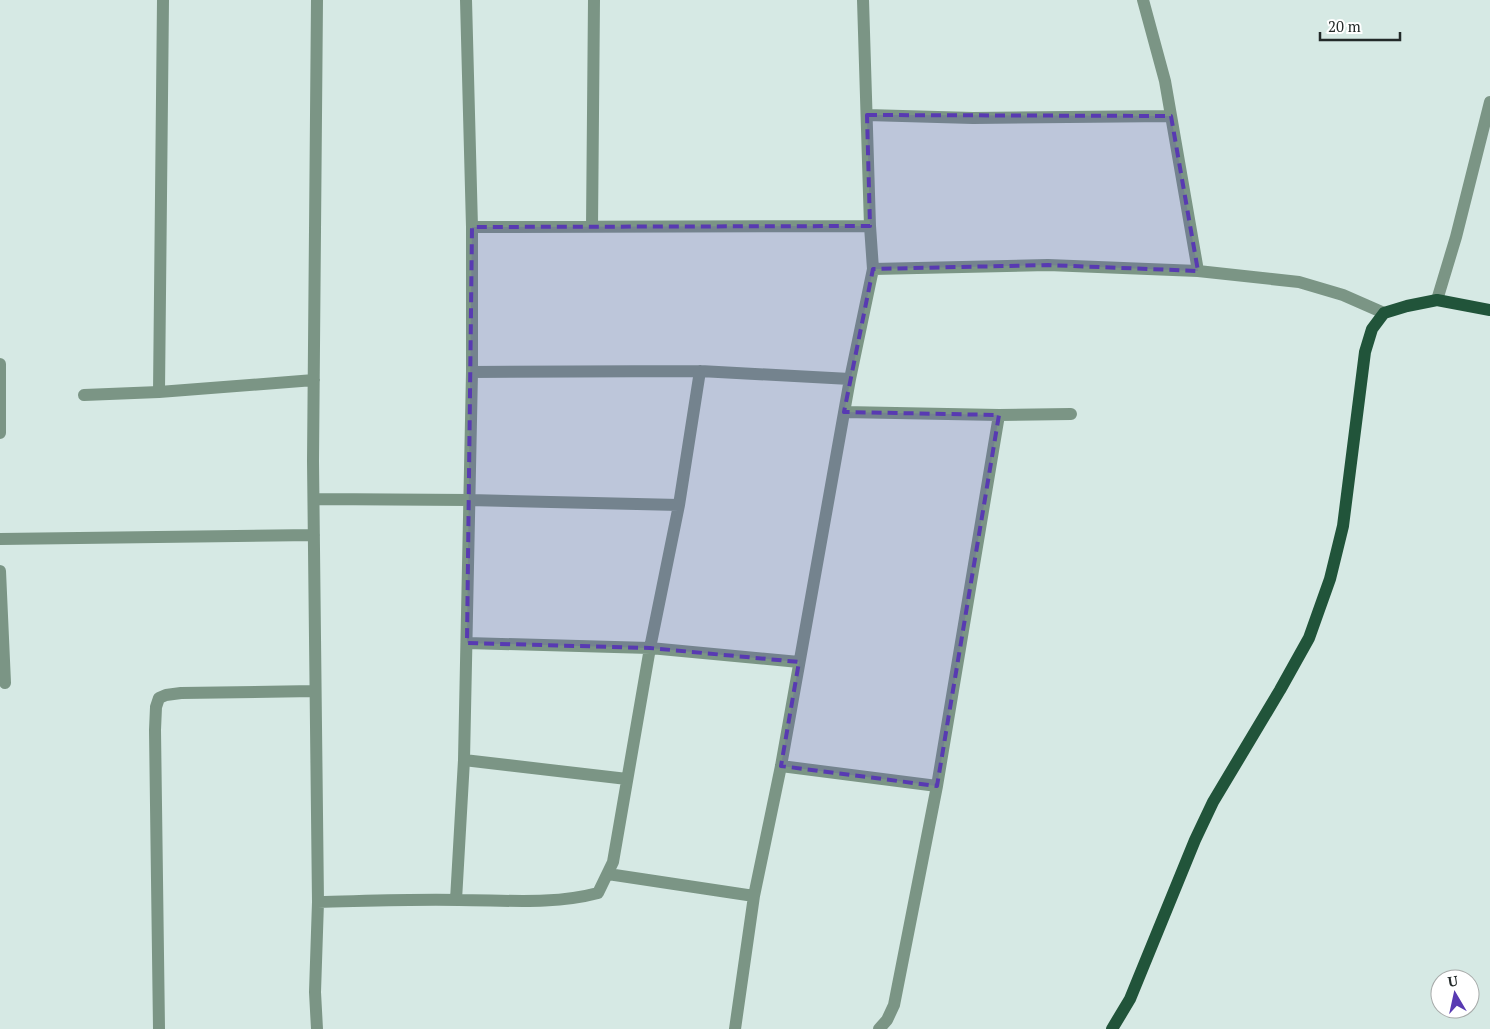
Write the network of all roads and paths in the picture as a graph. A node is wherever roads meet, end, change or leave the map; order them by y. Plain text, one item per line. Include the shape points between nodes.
1 (162, 0) edge
2 (317, 0) edge
3 (466, 0) edge
4 (594, 0) edge
5 (863, 0) edge
6 (1142, 0) edge
7 (1490, 102) edge
8 (867, 115) junction
9 (1171, 116) junction
10 (870, 226) junction
11 (472, 227) junction
12 (592, 227) junction
13 (873, 269) junction
14 (1198, 271) junction
15 (1437, 300) junction
16 (1490, 310) edge
17 (1384, 313) junction
18 (0, 364) edge
19 (700, 371) junction
20 (472, 372) junction
21 (850, 379) junction
22 (314, 380) junction
23 (159, 392) junction
24 (84, 395) dead end
25 (844, 412) junction
26 (1071, 414) dead end
27 (999, 416) junction
28 (0, 433) edge
29 (314, 499) junction
30 (469, 500) junction
31 (679, 505) junction
32 (314, 535) junction
33 (0, 539) edge
34 (0, 571) edge
35 (467, 643) junction
36 (650, 648) junction
37 (800, 662) junction
38 (5, 683) dead end
39 (315, 691) junction
40 (464, 760) junction
41 (781, 766) junction
42 (627, 778) junction
43 (937, 786) junction
44 (608, 874) junction
45 (754, 896) junction
46 (456, 900) junction
47 (318, 902) junction
48 (159, 1029) edge
49 (317, 1029) edge
50 (736, 1029) edge
51 (879, 1029) edge
52 (1112, 1029) edge

1 - 23 street
2 - 22 street
3 - 11 street
4 - 12 street
5 - 8 street
6 - 9 street via 1165,81
7 - 15 street
8 - 9 street via 973,118
8 - 10 street
9 - 14 street
10 - 12 street
10 - 13 street
11 - 12 street
11 - 20 street
13 - 14 street via 1048,265
13 - 21 street
14 - 17 street via 1299,282 1343,295
15 - 16 main road
15 - 17 main road
17 - 52 main road via 1372,329 1365,352 1343,526 1330,579 1309,638 1213,802 1130,999
18 - 28 street
19 - 20 street
19 - 21 street
19 - 31 street
20 - 30 street
21 - 25 street
22 - 23 street
22 - 29 street
23 - 24 street
25 - 27 street
25 - 37 street
26 - 27 street
27 - 43 street
29 - 30 street
29 - 32 street
30 - 31 street
30 - 35 street
31 - 36 street
32 - 33 street
32 - 39 street
34 - 38 street
35 - 36 street
35 - 40 street
36 - 37 street
36 - 42 street
37 - 41 street
39 - 47 street
39 - 48 street via 181,693 159,698 155,730
40 - 42 street
40 - 46 street
41 - 43 street
41 - 45 street
42 - 44 street via 613,862
43 - 51 street via 894,1005
44 - 45 street
44 - 46 street via 598,893 581,898
45 - 50 street
46 - 47 street
47 - 49 street

